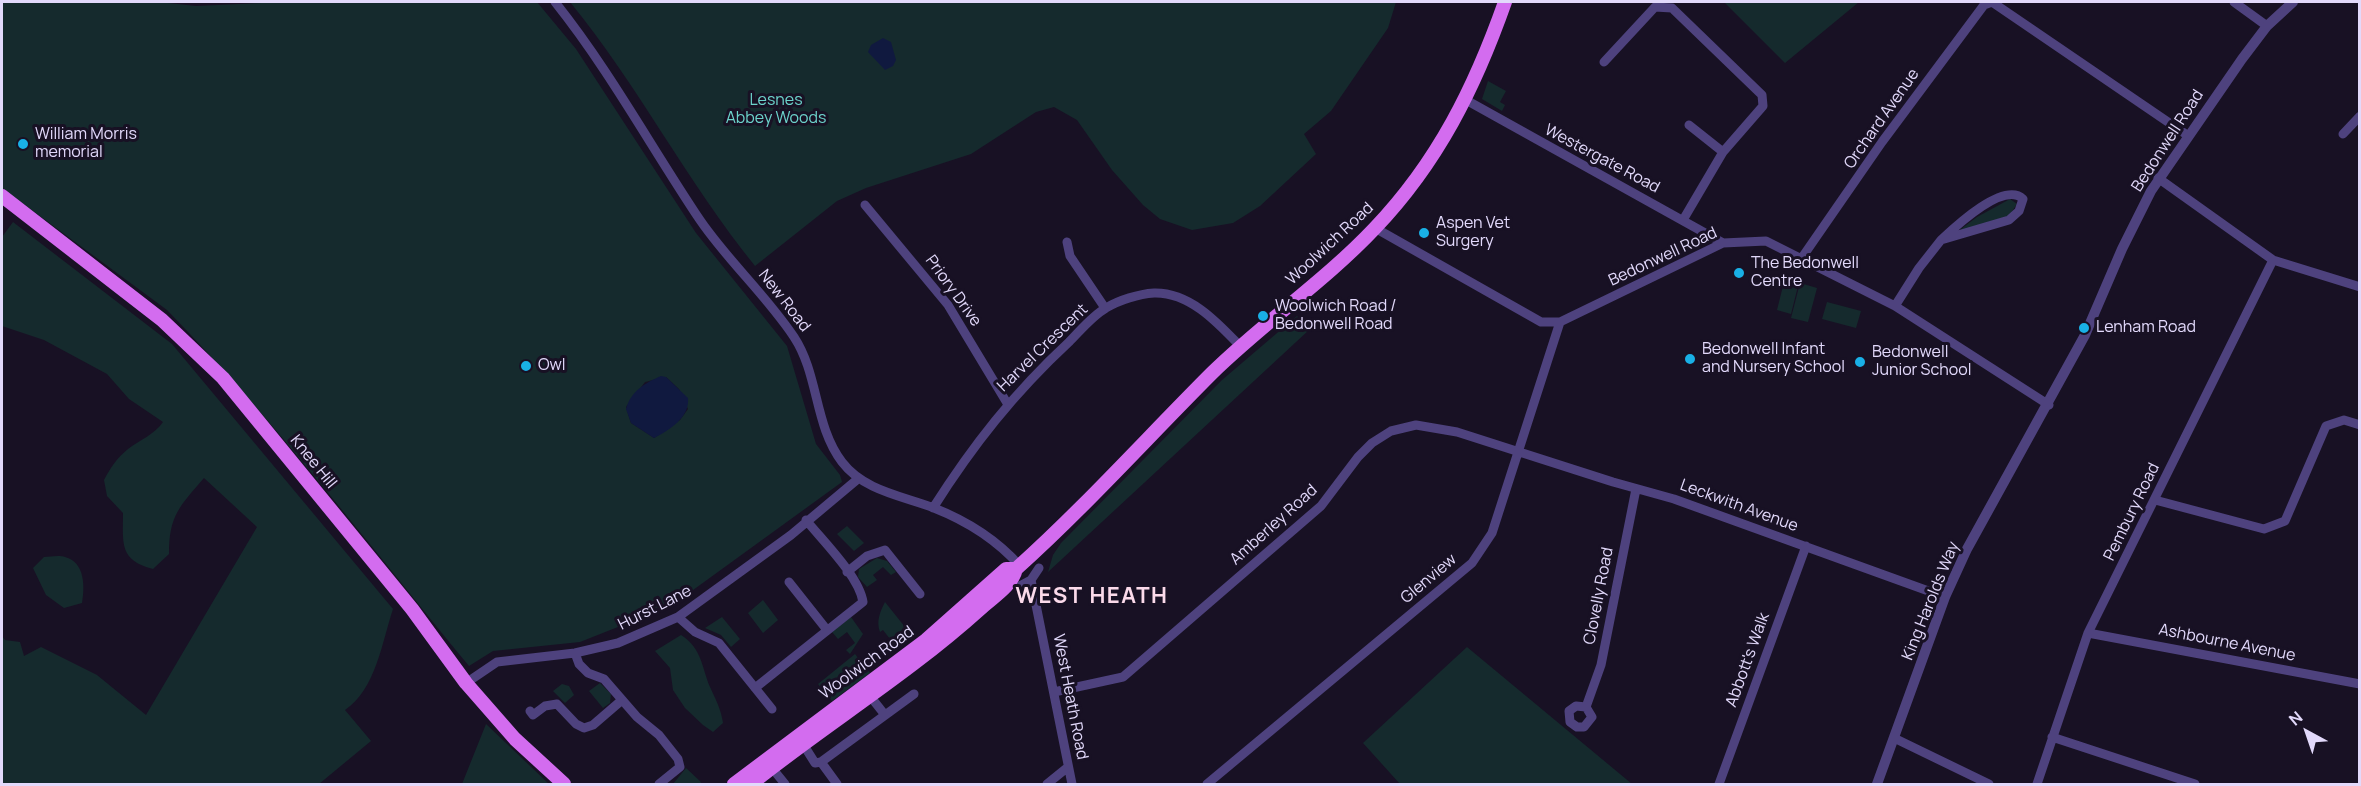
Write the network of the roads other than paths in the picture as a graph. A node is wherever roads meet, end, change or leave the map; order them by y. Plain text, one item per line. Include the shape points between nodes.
1 (555, 2) edge
2 (1505, 2) edge
3 (1992, 2) edge
4 (2234, 2) edge
5 (2293, 2) edge
6 (2267, 27) junction
7 (1604, 62) dead end
8 (1466, 100) junction
9 (2360, 116) edge
10 (1689, 125) dead end
11 (2343, 134) dead end
12 (2187, 135) junction
13 (1723, 152) junction
14 (2158, 178) junction
15 (2, 198) edge
16 (865, 205) dead end
17 (1683, 220) junction
18 (1375, 228) junction
19 (1941, 240) junction
20 (1066, 242) dead end
21 (1723, 243) junction
22 (1802, 259) junction
23 (2273, 260) junction
24 (2360, 287) edge
25 (1895, 306) junction
26 (1105, 308) junction
27 (1560, 322) junction
28 (1241, 347) junction
29 (1007, 403) junction
30 (2049, 405) junction
31 (2360, 425) edge
32 (1519, 453) junction
33 (859, 478) junction
34 (1636, 489) junction
35 (2155, 500) junction
36 (933, 508) junction
37 (806, 520) junction
38 (1806, 546) junction
39 (1018, 567) junction
40 (1039, 568) dead end
41 (847, 572) junction
42 (1031, 580) junction
43 (789, 582) dead end
44 (1018, 587) dead end
45 (920, 594) dead end
46 (1946, 597) junction
47 (678, 616) junction
48 (827, 630) junction
49 (2088, 633) junction
50 (575, 653) junction
51 (466, 682) junction
52 (2360, 684) edge
53 (755, 688) junction
54 (1054, 692) junction
55 (914, 694) dead end
56 (870, 696) junction
57 (622, 700) junction
58 (1586, 707) dead end
59 (772, 709) dead end
60 (530, 711) dead end
61 (885, 715) junction
62 (2052, 737) junction
63 (1894, 738) junction
64 (803, 744) junction
65 (821, 762) junction
66 (1068, 767) junction
67 (772, 768) junction
68 (564, 784) edge
69 (659, 784) edge
70 (735, 784) edge
71 (751, 784) edge
72 (785, 784) edge
73 (837, 784) edge
74 (1047, 784) edge
75 (1072, 784) edge
76 (1207, 784) edge
77 (1719, 784) edge
78 (1877, 784) edge
79 (1989, 784) edge
80 (2037, 784) edge
81 (2195, 784) edge

1 - 33 street, New Road via 608,72 701,222 793,336 809,368 827,436 843,463
2 - 8 main road, Woolwich Road
3 - 12 street, Orchard Avenue
3 - 22 street, Orchard Avenue via 1984,5 1882,142
4 - 6 street
5 - 6 street, Bedonwell Road
6 - 12 street, Bedonwell Road
7 - 13 street via 1655,7 1672,8 1762,95 1763,106
8 - 17 street, Westergate Road
8 - 18 main road, Woolwich Road via 1430,161
9 - 11 street
10 - 13 street
12 - 14 street, Bedonwell Road
13 - 17 street
14 - 23 street
14 - 30 street, Bedonwell Road
15 - 51 main road, Knee Hill via 162,320 223,378 412,609
16 - 29 street, Priory Drive via 948,305
17 - 21 street, Westergate Road
18 - 27 street via 1541,321
18 - 28 main road, Woolwich Road
19 - 19 street via 1993,200 2010,193 2023,199 2019,211 2009,220
19 - 25 street
20 - 26 street via 1070,256
21 - 22 street, Bedonwell Road via 1766,241
21 - 27 street, Bedonwell Road
22 - 25 street, Bedonwell Road
23 - 24 street
23 - 35 street, Pembury Road
25 - 30 street, Bedonwell Road
26 - 28 street, Harvel Crescent via 1155,293 1186,300
26 - 29 street, Harvel Crescent
27 - 32 street, Glenview
28 - 39 main road, Woolwich Road
29 - 36 street, Harvel Crescent via 964,458
30 - 46 street, King Harolds Way via 1967,549
31 - 35 street via 2343,420 2326,426 2285,521 2265,529
32 - 34 street, Leckwith Avenue
32 - 54 street, Amberley Road via 1428,425 1391,431 1365,449 1321,506 1123,676
32 - 76 street, Glenview via 1492,533 1472,563
33 - 36 street, New Road via 878,489
33 - 37 street, Hurst Lane
34 - 38 street, Leckwith Avenue
34 - 58 street, Clovelly Road via 1601,665
35 - 49 street, Pembury Road
36 - 39 street, New Road via 975,528 1008,553
37 - 41 street
37 - 47 street, Hurst Lane
38 - 46 street, Leckwith Avenue
38 - 77 street, Abbott's Walk
39 - 56 main road, Woolwich Road via 1014,578 949,636
39 - 70 main road, Woolwich Road via 1006,569 926,640
40 - 42 street
41 - 45 street via 867,556 885,550
41 - 48 street via 863,602
42 - 44 street
42 - 54 street, West Heath Road
43 - 48 street
46 - 63 street, King Harolds Way
47 - 50 street, Hurst Lane via 618,643
47 - 53 street via 695,632 719,643
48 - 53 street
49 - 52 street, Ashbourne Avenue
49 - 62 street, Pembury Road
50 - 51 street, Hurst Lane via 497,662
50 - 57 street via 588,673 604,680
51 - 68 main road, Knee Hill via 515,739
53 - 59 street
54 - 66 street, West Heath Road
55 - 61 street
56 - 61 street
56 - 64 main road, Woolwich Road
57 - 60 street via 584,728 557,704 545,706 533,715
57 - 69 street via 652,727 678,759 680,767
61 - 65 street
62 - 80 street, Pembury Road
62 - 81 street
63 - 78 street, King Harolds Way
63 - 79 street
64 - 65 street via 815,763
64 - 67 main road, Woolwich Road
65 - 73 street
66 - 74 street
66 - 75 street, West Heath Road
67 - 71 main road, Woolwich Road
67 - 72 street

